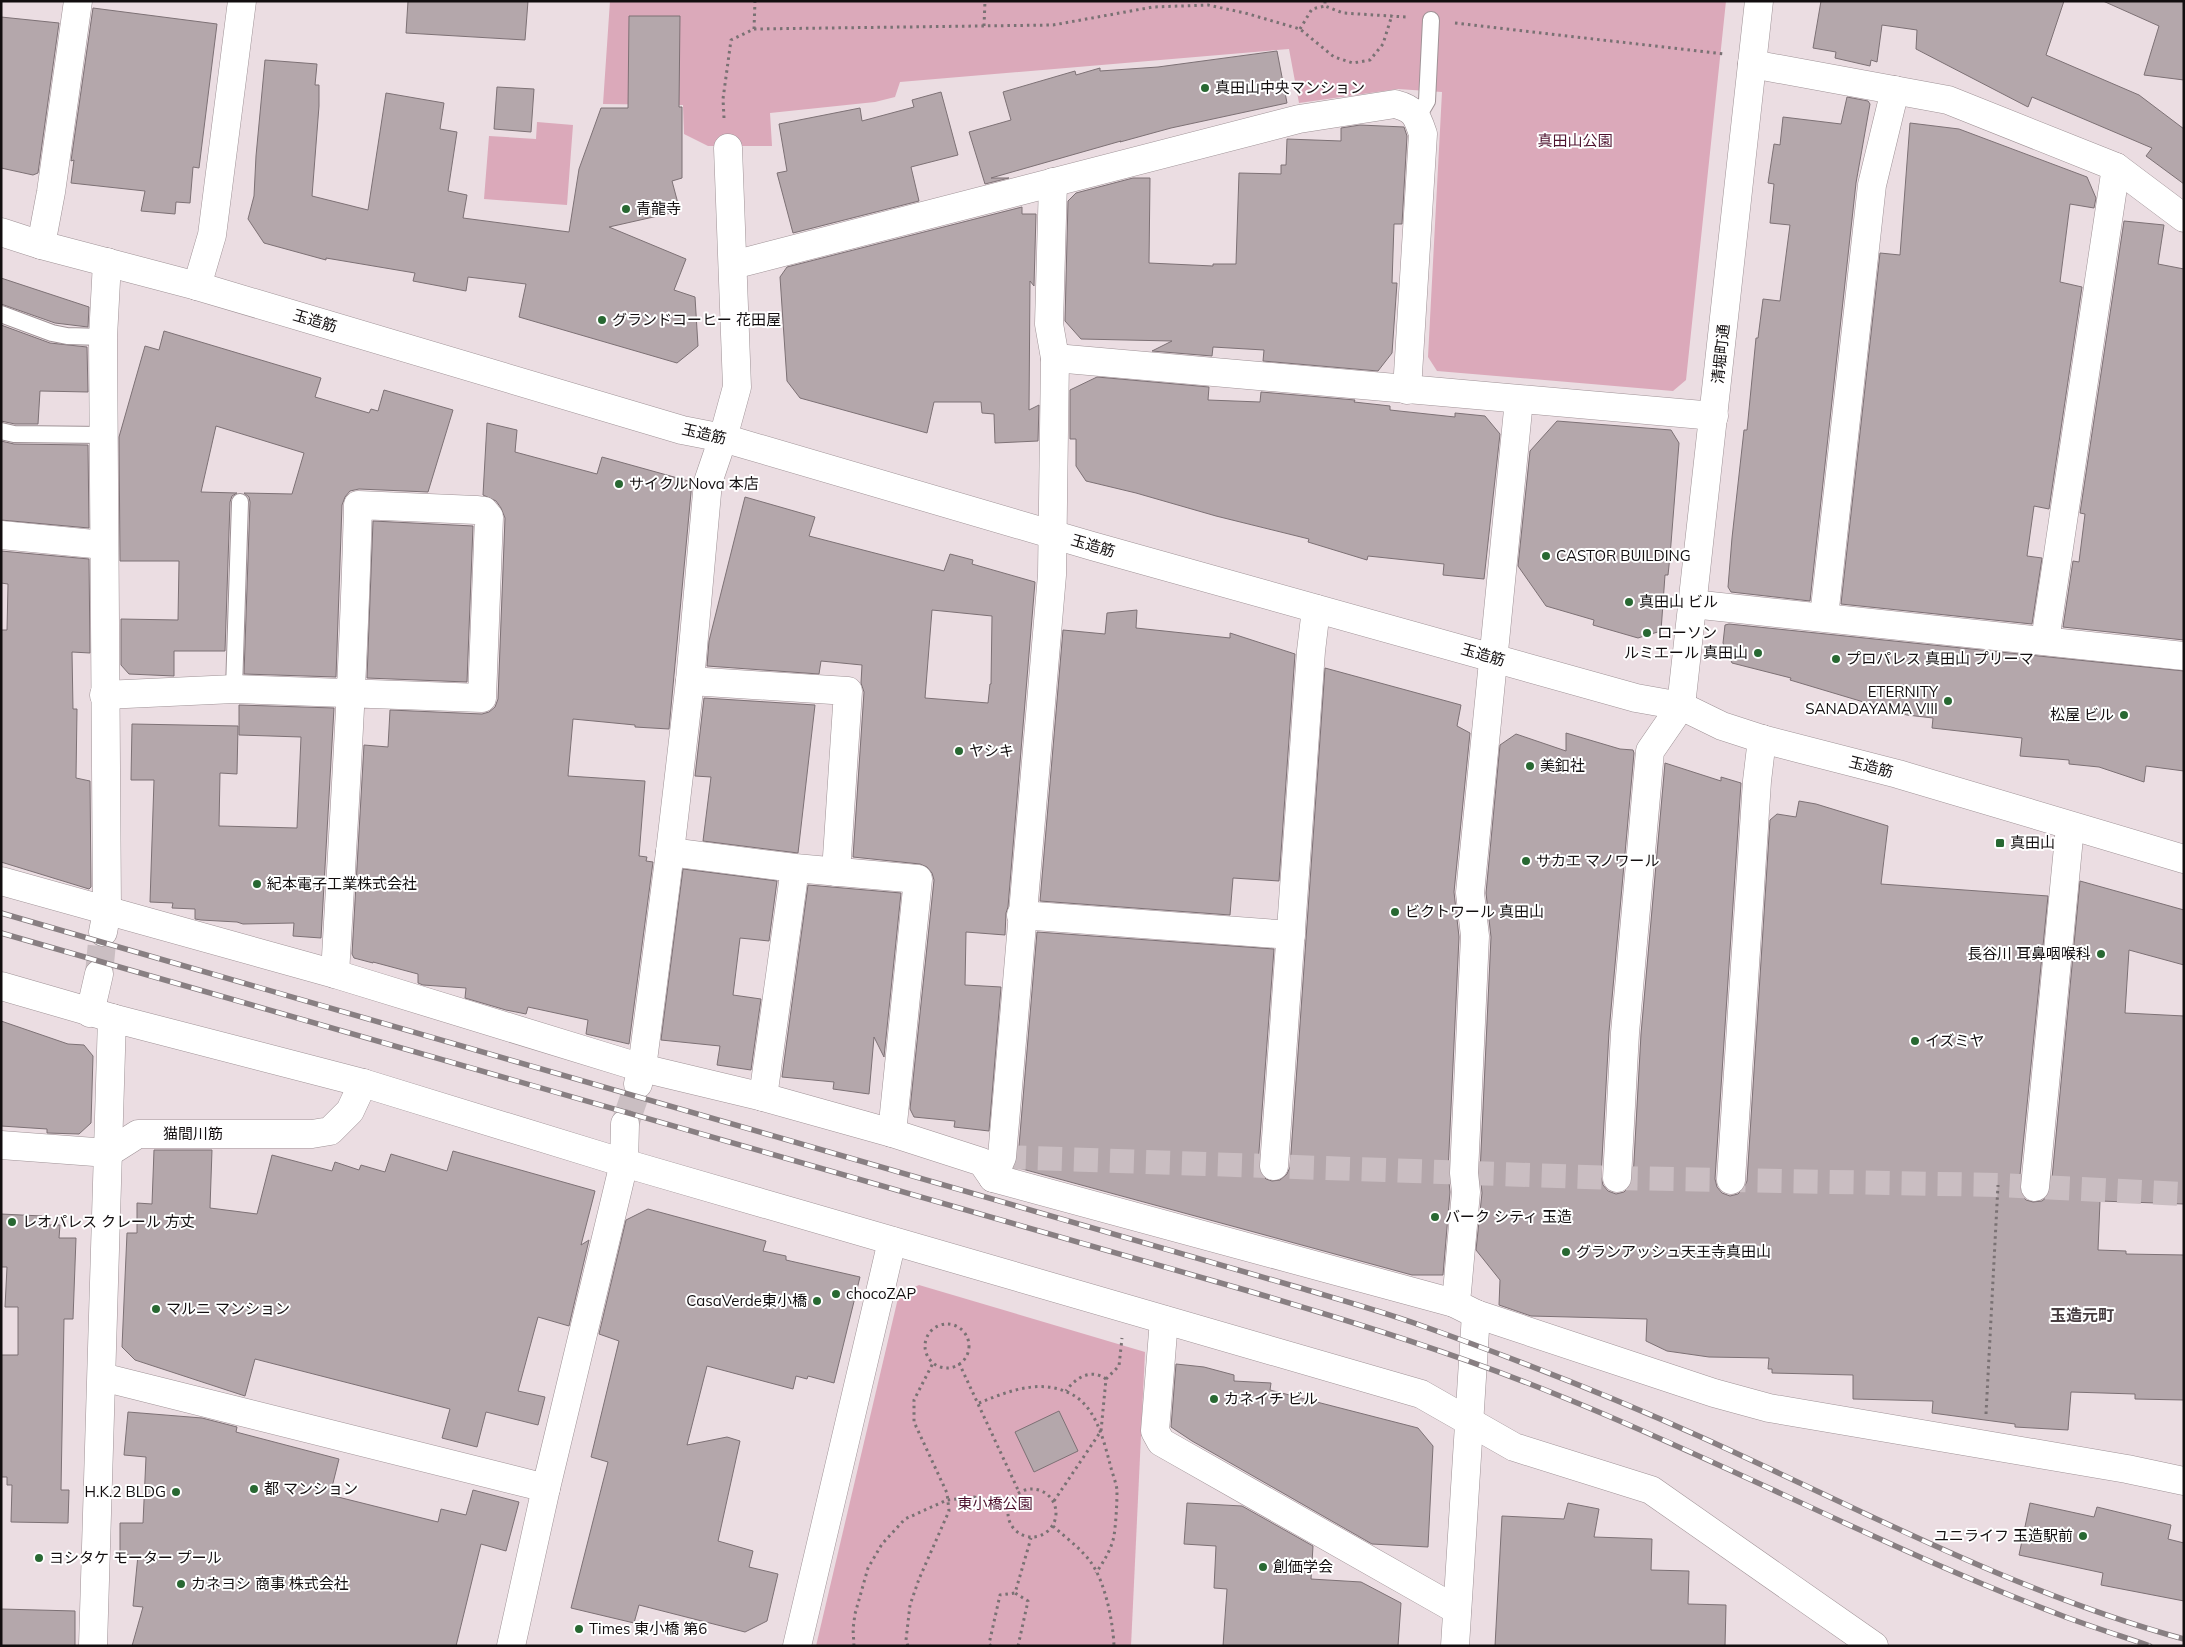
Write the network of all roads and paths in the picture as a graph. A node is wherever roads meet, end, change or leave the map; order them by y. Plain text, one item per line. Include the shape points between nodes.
1 (78, 1) edge
2 (242, 1) edge
3 (755, 1) edge
4 (985, 1) edge
5 (1325, 1) edge
6 (1759, 1) edge
7 (1208, 3) edge
8 (1325, 6) junction
9 (1392, 15) junction
10 (1431, 20) junction
11 (984, 26) junction
12 (754, 29) junction
13 (1300, 29) junction
14 (1739, 59) junction
15 (1895, 90) junction
16 (723, 99) dead end
17 (1417, 118) junction
18 (728, 148) dead end
19 (2116, 167) junction
20 (1053, 182) junction
21 (2184, 218) edge
22 (1, 232) edge
23 (41, 245) junction
24 (107, 262) junction
25 (733, 265) junction
26 (197, 286) junction
27 (1, 314) edge
28 (103, 337) junction
29 (1055, 358) junction
30 (1407, 390) junction
31 (1519, 400) junction
32 (1714, 416) junction
33 (1, 432) edge
34 (104, 435) junction
35 (723, 438) junction
36 (240, 502) dead end
37 (1, 535) edge
38 (1053, 535) junction
39 (104, 545) junction
40 (1692, 604) junction
41 (1316, 609) junction
42 (1824, 617) junction
43 (2045, 641) junction
44 (2184, 656) edge
45 (1492, 658) junction
46 (690, 681) junction
47 (234, 689) junction
48 (351, 694) junction
49 (104, 695) junction
50 (1681, 706) junction
51 (1762, 739) junction
52 (2070, 827) junction
53 (670, 852) junction
54 (2184, 859) edge
55 (795, 868) junction
56 (836, 872) junction
57 (1, 881) edge
58 (1021, 915) junction
59 (105, 922) junction
60 (1291, 935) junction
61 (98, 974) tunnel mouth
62 (335, 974) junction
63 (1, 986) edge
64 (101, 1015) junction
65 (640, 1077) junction
66 (363, 1083) junction
67 (763, 1097) junction
68 (625, 1124) tunnel mouth
69 (892, 1133) junction
70 (1, 1144) edge
71 (108, 1152) junction
72 (624, 1163) junction
73 (1274, 1166) dead end
74 (993, 1178) junction
75 (1617, 1178) dead end
76 (1731, 1180) dead end
77 (1998, 1185) dead end
78 (2035, 1187) dead end
79 (892, 1241) junction
80 (1465, 1308) junction
81 (1164, 1320) junction
82 (1161, 1347) junction
83 (933, 1362) junction
84 (959, 1362) junction
85 (102, 1377) junction
86 (1106, 1379) junction
87 (1066, 1391) junction
88 (979, 1403) junction
89 (1470, 1422) junction
90 (1101, 1431) junction
91 (1985, 1445) junction
92 (2184, 1481) edge
93 (546, 1488) junction
94 (1019, 1492) junction
95 (947, 1500) junction
96 (1054, 1501) junction
97 (1009, 1506) junction
98 (1053, 1526) junction
99 (1031, 1538) junction
100 (1096, 1573) junction
101 (1015, 1593) junction
102 (1457, 1610) junction
103 (93, 1646) edge
104 (511, 1646) edge
105 (797, 1646) edge
106 (854, 1646) edge
107 (908, 1646) edge
108 (991, 1646) edge
109 (1018, 1646) edge
110 (1114, 1646) edge
111 (1455, 1646) edge
112 (1874, 1646) edge

1 - 23 street
2 - 26 street via 212,235
3 - 12 path
4 - 11 path
5 - 8 path
6 - 14 street, 清堀町通
7 - 11 path via 1153,7 1053,25
7 - 13 path
8 - 9 path via 1343,13
8 - 13 path via 1312,9
9 - 10 path
9 - 13 path via 1383,44 1370,60 1352,63 1334,57
10 - 14 path
10 - 17 lane via 1427,101
11 - 12 path
12 - 16 path via 731,40
14 - 15 street
14 - 32 street, 清堀町通
15 - 19 street via 1948,100
15 - 42 street via 1872,185
17 - 20 street via 1409,108 1395,104 1299,119
17 - 30 street via 1423,134
18 - 25 street
19 - 21 street
19 - 43 street
20 - 25 street
20 - 29 street via 1048,324
22 - 23 street, 玉造筋
23 - 24 street, 玉造筋
24 - 26 street, 玉造筋
24 - 28 street
25 - 35 street via 737,387
26 - 35 street, 玉造筋 via 682,430
27 - 28 lane via 52,333
28 - 34 street
29 - 30 street
29 - 38 street
30 - 31 street
31 - 32 street
31 - 45 street via 1500,609
32 - 40 street, 清堀町通
33 - 34 lane
34 - 39 street
35 - 38 street, 玉造筋
35 - 46 street via 708,482
36 - 47 lane
37 - 39 street
38 - 41 street, 玉造筋
38 - 58 street
39 - 49 street
40 - 42 street
40 - 50 street, 清堀町通
41 - 45 street, 玉造筋
41 - 60 street
42 - 43 street
43 - 44 street
45 - 50 street, 玉造筋 via 1636,698
45 - 80 street via 1470,893 1475,936 1464,1173 1466,1192 1457,1292
46 - 53 street
46 - 56 street via 848,691
47 - 48 street
47 - 49 street
48 - 48 street via 358,505 484,511 489,517 482,698
48 - 62 street
49 - 59 street
50 - 51 street, 玉造筋 via 1722,726
50 - 75 street via 1650,751 1625,1033
51 - 52 street, 玉造筋 via 1898,774
51 - 76 street
52 - 54 street, 玉造筋
52 - 78 street
53 - 55 street
53 - 65 street
55 - 56 street
55 - 67 street
56 - 69 street via 918,879
57 - 59 street
58 - 60 street
58 - 74 street via 1002,1157
59 - 62 street
60 - 73 street
61 - 64 street
62 - 65 street
63 - 64 street
64 - 66 street
64 - 71 street
65 - 67 street
66 - 71 street, 猫間川筋 via 350,1111 330,1131 312,1134 138,1134
66 - 72 street
67 - 69 street
68 - 72 street
69 - 74 street via 982,1162
70 - 71 street
71 - 85 street
72 - 79 street
72 - 93 street
74 - 80 street
77 - 91 path
79 - 81 street
79 - 105 street
80 - 89 street
80 - 91 street via 1714,1393 1769,1408
81 - 82 street
81 - 89 street via 1421,1394
82 - 86 path via 1122,1336 1119,1366
82 - 102 street via 1154,1431 1161,1442
83 - 84 path via 941,1367 954,1367
83 - 84 path via 926,1350 927,1336 934,1328 953,1324 960,1328 970,1345 967,1356
83 - 95 path via 914,1400 914,1422
84 - 88 path
85 - 93 street
85 - 103 street
86 - 87 path via 1083,1375
86 - 90 path
87 - 88 path via 1017,1388
87 - 90 path via 1080,1399
88 - 94 path
89 - 102 street
89 - 112 street via 1514,1447 1651,1490
90 - 96 path
90 - 100 path via 1117,1489 1114,1535 1109,1553
91 - 92 street
93 - 104 street
94 - 96 path via 1028,1488 1038,1489
94 - 97 path
95 - 97 path via 974,1497
95 - 106 path via 905,1519 882,1544 868,1568 859,1598 853,1629
95 - 107 path via 949,1511 910,1605
96 - 98 path via 1056,1518
97 - 99 path via 1012,1527
98 - 99 path
98 - 100 path via 1090,1561
99 - 101 path
100 - 110 path via 1107,1599
101 - 108 path via 1000,1595
101 - 109 path via 1028,1601
102 - 111 street

